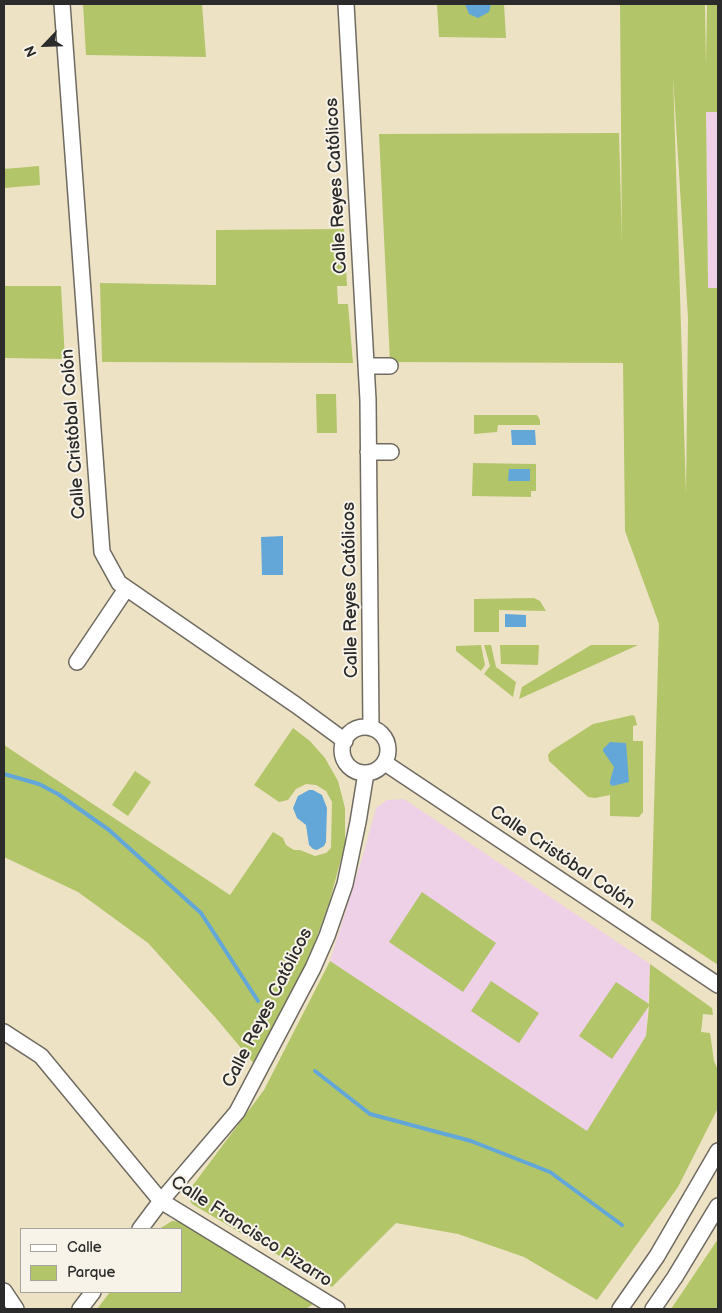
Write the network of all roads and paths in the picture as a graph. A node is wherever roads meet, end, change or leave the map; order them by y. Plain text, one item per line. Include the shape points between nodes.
1 (62, 4) edge
2 (346, 4) edge
3 (366, 366) junction
4 (390, 366) dead end
5 (368, 452) junction
6 (390, 452) dead end
7 (126, 589) junction
8 (77, 662) dead end
9 (370, 728) junction
10 (345, 740) junction
11 (384, 763) junction
12 (366, 773) junction
13 (718, 985) edge
14 (4, 1032) edge
15 (718, 1151) edge
16 (161, 1201) junction
17 (718, 1206) edge
18 (141, 1228) edge
19 (4, 1291) edge
20 (93, 1293) edge
21 (16, 1309) edge
22 (80, 1309) edge
23 (337, 1309) edge
24 (620, 1309) edge
25 (653, 1309) edge

1 - 7 street, Calle Cristóbal Colón via 102,552 119,584
2 - 3 street, Calle Reyes Católicos
3 - 4 street
3 - 5 street, Calle Reyes Católicos
5 - 6 street
5 - 9 street, Calle Reyes Católicos
7 - 8 street
7 - 10 street, Calle Cristóbal Colón
9 - 10 street via 356,730
9 - 11 street via 387,742 388,756
10 - 12 street via 346,763
11 - 12 street
11 - 13 street, Calle Cristóbal Colón
12 - 16 street, Calle Reyes Católicos via 345,884 313,968 237,1112
14 - 16 street, Calle Francisco Pizarro via 41,1056
15 - 24 street via 657,1256
16 - 18 street, Calle Reyes Católicos
16 - 23 street, Calle Francisco Pizarro
17 - 25 street
19 - 21 street
20 - 22 street

